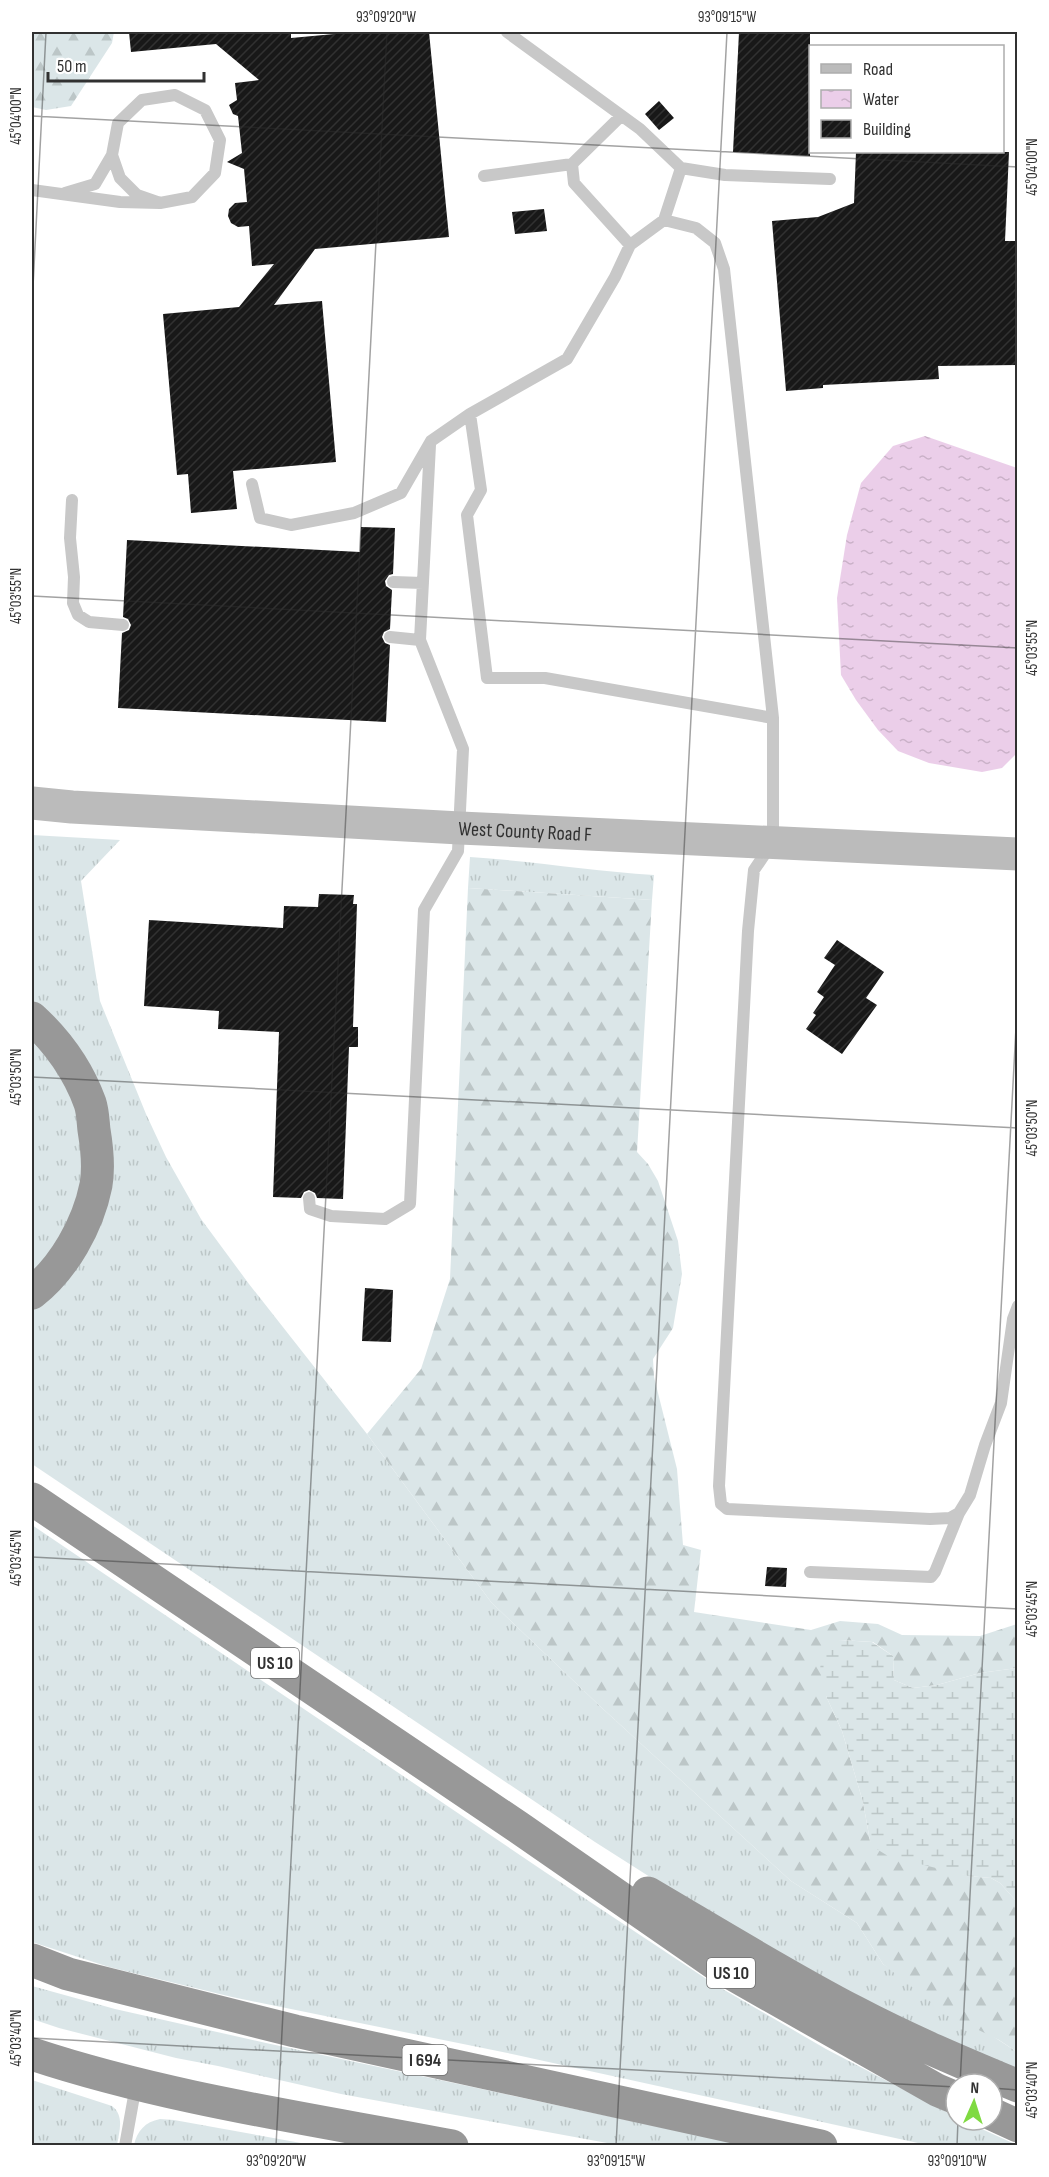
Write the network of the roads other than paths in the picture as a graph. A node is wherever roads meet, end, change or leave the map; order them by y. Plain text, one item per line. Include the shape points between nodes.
1 (507, 32) edge
2 (621, 116) junction
3 (112, 155) junction
4 (572, 164) junction
5 (681, 168) junction
6 (484, 176) dead end
7 (830, 179) dead end
8 (32, 190) edge
9 (60, 194) junction
10 (160, 203) junction
11 (664, 220) junction
12 (630, 245) junction
13 (470, 414) junction
14 (431, 441) junction
15 (252, 484) dead end
16 (72, 500) dead end
17 (393, 582) dead end
18 (423, 583) junction
19 (123, 625) dead end
20 (390, 637) dead end
21 (420, 640) junction
22 (773, 718) junction
23 (32, 802) edge
24 (460, 828) junction
25 (773, 842) junction
26 (1017, 854) edge
27 (32, 1018) edge
28 (309, 1198) dead end
29 (32, 1293) edge
30 (1017, 1306) edge
31 (32, 1499) edge
32 (959, 1513) junction
33 (810, 1572) dead end
34 (518, 1827) junction
35 (32, 1960) edge
36 (32, 2054) edge
37 (136, 2083) junction
38 (1017, 2086) edge
39 (944, 2093) edge
40 (125, 2145) edge
41 (452, 2145) edge
42 (821, 2145) edge

1 - 2 lane
2 - 4 lane
2 - 5 lane
3 - 9 lane via 95,184
3 - 10 lane via 120,178 137,195
3 - 10 lane via 118,123 142,100 175,95 205,110 220,140 215,173 192,197
4 - 6 lane
4 - 12 lane via 574,183
5 - 7 lane via 725,175
5 - 11 lane
8 - 9 lane
9 - 10 lane
11 - 12 lane
11 - 22 lane via 696,228 715,243 724,269
12 - 13 lane via 567,359
13 - 14 lane
13 - 22 lane via 481,490 467,516 487,678 545,678
14 - 15 lane via 401,493 354,513 291,525 260,519
14 - 18 lane
16 - 19 lane via 73,603 78,615 89,622
17 - 18 lane
18 - 21 lane
20 - 21 lane
21 - 24 lane via 463,749
22 - 25 lane
23 - 24 street, West County Road F
24 - 25 street, West County Road F
24 - 28 lane via 458,851 424,910 410,1203 385,1219 331,1216 310,1209
25 - 26 street, West County Road F
25 - 32 lane via 754,870 748,931 719,1497 727,1509 930,1519 950,1518
27 - 29 highway via 75,1069 91,1106 97,1148 96,1185 84,1224 63,1261
30 - 32 lane via 1001,1403 970,1495
31 - 34 highway, US 10
32 - 33 lane via 931,1577
34 - 38 highway via 589,1858 856,2012
34 - 39 highway, US 10 via 720,1967
35 - 42 highway, I 694 via 68,1974 295,2031
36 - 37 highway
37 - 40 lane
37 - 41 highway

